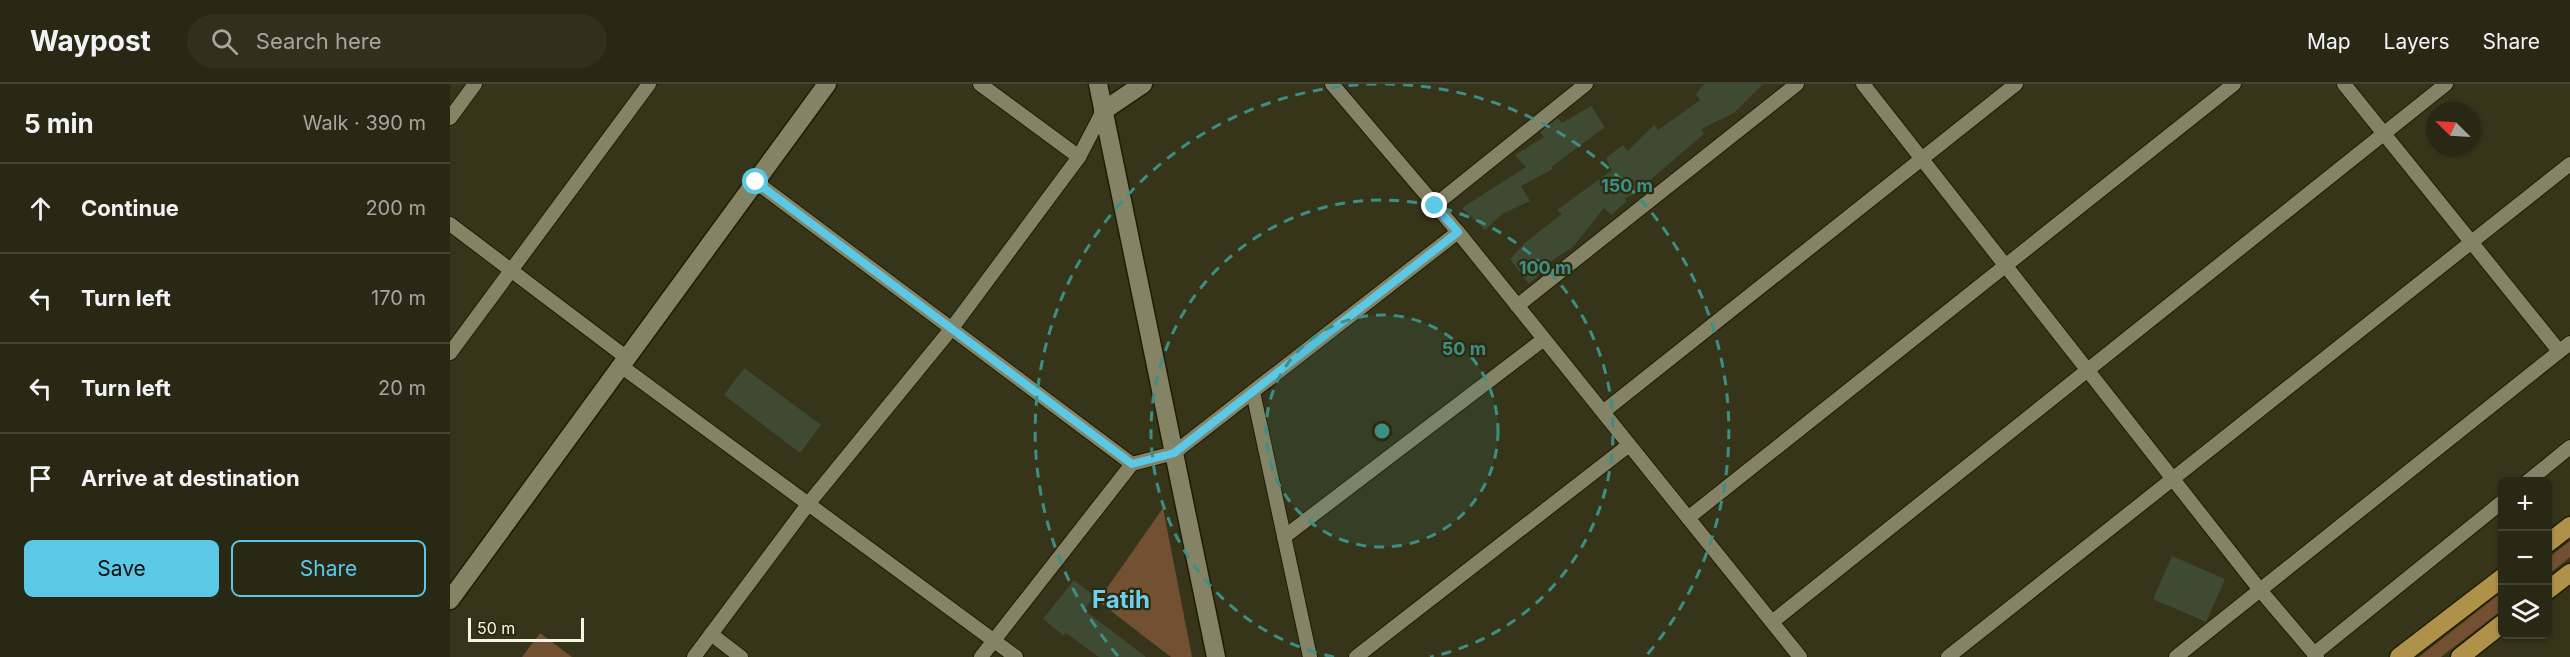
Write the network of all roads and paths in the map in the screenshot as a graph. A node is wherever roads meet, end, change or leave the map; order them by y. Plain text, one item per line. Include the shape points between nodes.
1 (475, 84) edge
2 (649, 84) edge
3 (827, 84) edge
4 (980, 84) edge
5 (1098, 84) edge
6 (1143, 84) edge
7 (1332, 84) edge
8 (1586, 84) edge
9 (1797, 84) edge
10 (1863, 84) edge
11 (2016, 84) edge
12 (2234, 84) edge
13 (2344, 84) edge
14 (2446, 84) edge
15 (1104, 111) junction
16 (450, 118) edge
17 (2384, 135) junction
18 (1079, 157) junction
19 (1922, 159) junction
20 (2570, 164) edge
21 (756, 182) junction
22 (1435, 206) junction
23 (450, 224) edge
24 (1458, 232) junction
25 (2471, 243) junction
26 (2005, 265) junction
27 (511, 269) junction
28 (1517, 306) junction
29 (952, 328) junction
30 (1544, 339) junction
31 (2565, 347) edge
32 (450, 353) edge
33 (624, 362) junction
34 (2087, 369) junction
35 (1253, 392) junction
36 (1603, 412) junction
37 (1629, 445) junction
38 (2570, 447) edge
39 (1174, 453) junction
40 (1132, 464) junction
41 (2533, 477) edge
42 (2173, 479) junction
43 (809, 503) junction
44 (2498, 505) edge
45 (1688, 518) junction
46 (2570, 526) edge
47 (1284, 537) junction
48 (2552, 539) edge
49 (2570, 573) edge
50 (2498, 581) edge
51 (2552, 586) edge
52 (2260, 590) junction
53 (450, 600) edge
54 (1772, 622) junction
55 (2498, 627) edge
56 (711, 634) junction
57 (994, 641) junction
58 (2316, 656) edge
59 (694, 657) edge
60 (741, 657) edge
61 (981, 657) edge
62 (1016, 657) edge
63 (1216, 657) edge
64 (1310, 657) edge
65 (1356, 657) edge
66 (1800, 657) edge
67 (1948, 657) edge
68 (2176, 657) edge
69 (2399, 657) edge
70 (2460, 657) edge

1 - 16 street
2 - 27 street
3 - 21 street
4 - 18 street
5 - 15 street
6 - 15 street
7 - 22 street
8 - 22 street
9 - 28 street
10 - 19 street
11 - 19 street
12 - 26 street
13 - 17 street
14 - 17 street
15 - 18 street
15 - 39 street
17 - 25 street
17 - 34 street
18 - 29 street
19 - 26 street
19 - 36 street
20 - 25 street
21 - 29 street
21 - 33 street
22 - 24 street
23 - 27 street
24 - 28 street
24 - 35 street
25 - 31 street
25 - 42 street
26 - 34 street
26 - 45 street
27 - 32 street
27 - 33 street
28 - 30 street
29 - 40 street
29 - 43 street
30 - 36 street
30 - 47 street
31 - 52 street
33 - 43 street
33 - 53 street
34 - 42 street
34 - 54 street
35 - 39 street
35 - 47 street
36 - 37 street
37 - 45 street
37 - 65 street
38 - 41 street
39 - 40 street
39 - 63 street
40 - 57 street
42 - 52 street
42 - 67 street
43 - 56 street
43 - 57 street
44 - 58 street
45 - 54 street
46 - 48 main road
47 - 64 street
49 - 51 main road
50 - 69 main road
52 - 58 street
52 - 68 street
54 - 66 street
55 - 70 main road
56 - 59 street
56 - 60 street
57 - 61 street
57 - 62 street

